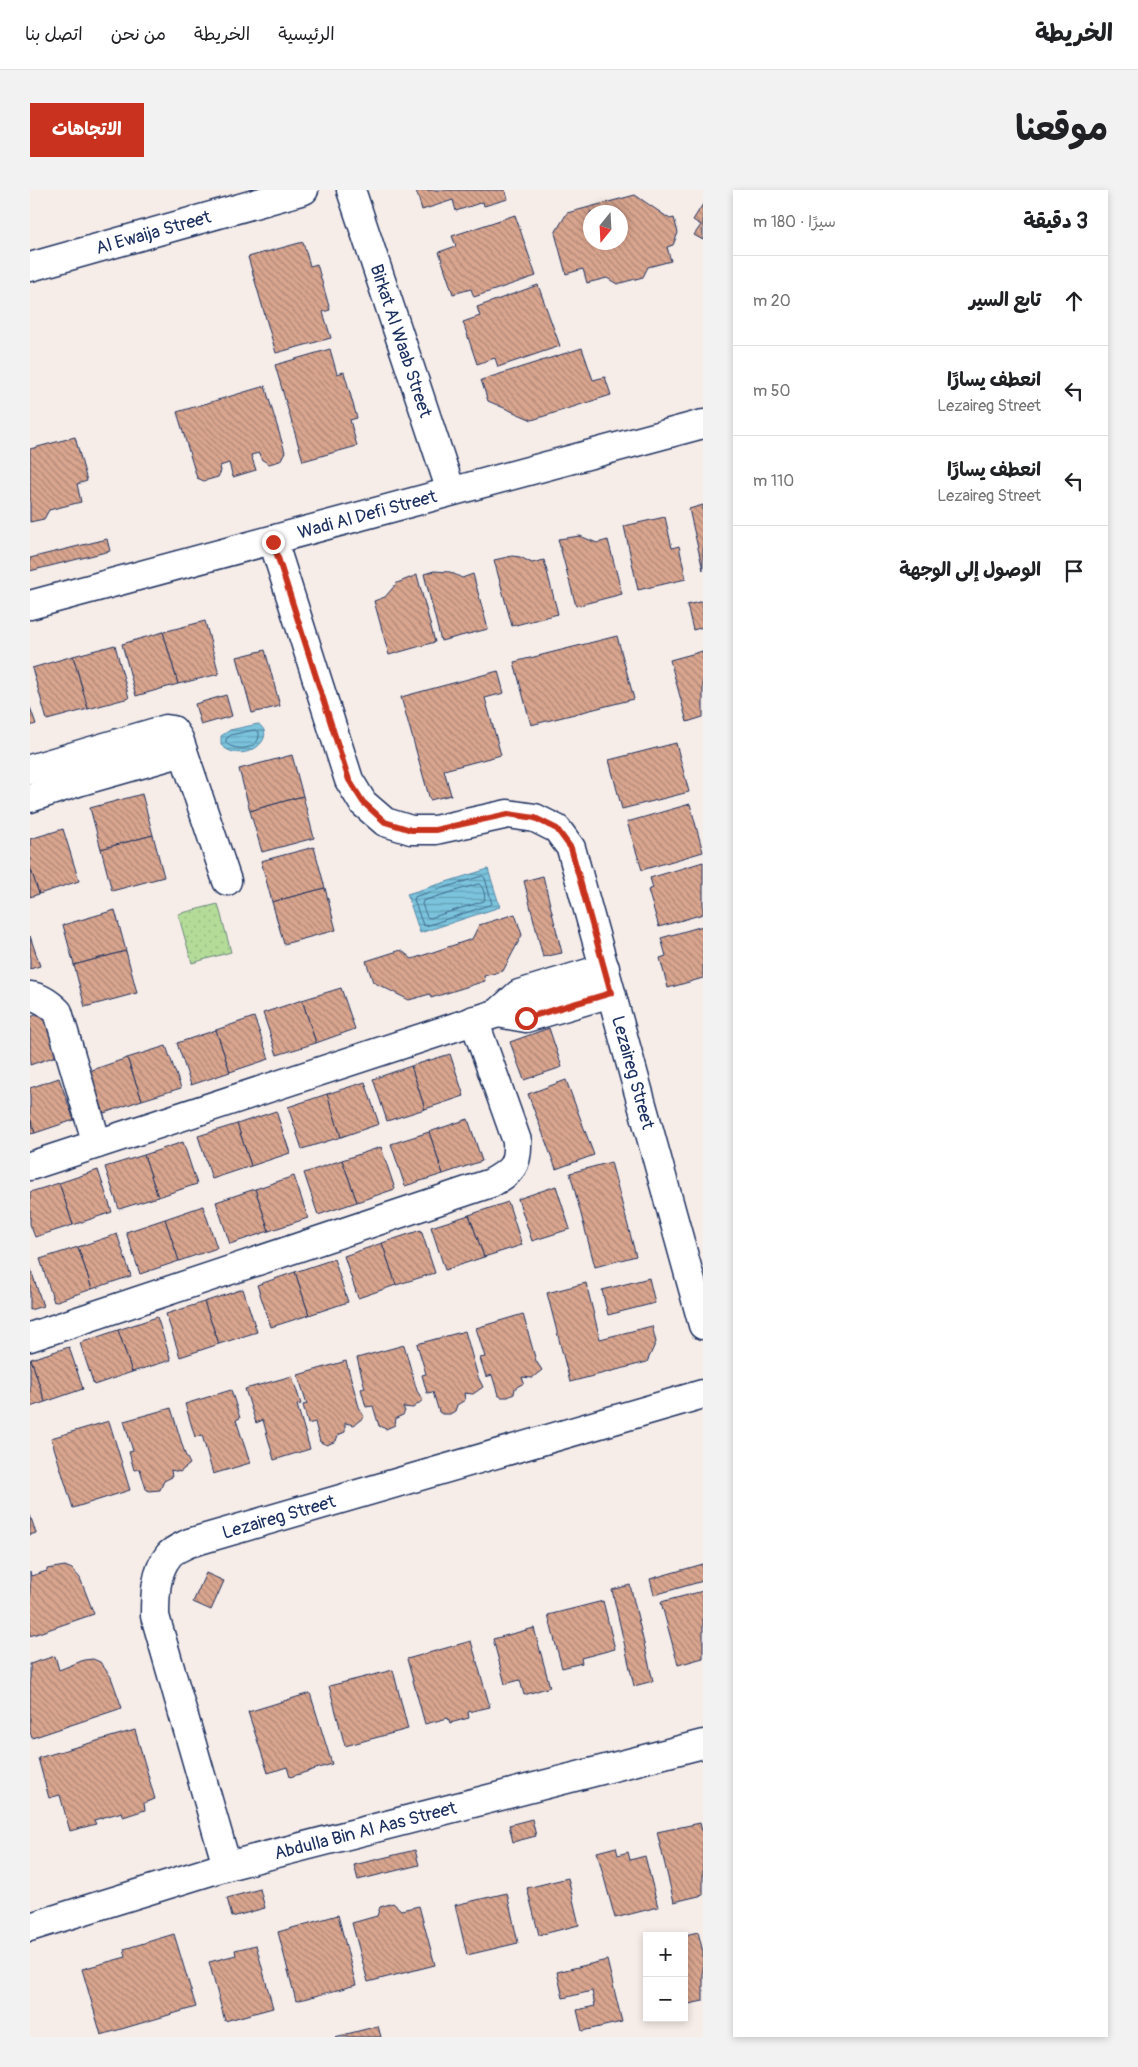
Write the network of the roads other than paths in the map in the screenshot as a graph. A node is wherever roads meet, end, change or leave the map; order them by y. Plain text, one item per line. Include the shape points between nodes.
1 (304, 190) edge
2 (351, 190) edge
3 (30, 267) edge
4 (703, 424) edge
5 (451, 491) junction
6 (273, 542) junction
7 (30, 605) edge
8 (178, 741) junction
9 (30, 769) edge
10 (30, 798) edge
11 (227, 881) dead end
12 (608, 981) junction
13 (30, 996) edge
14 (486, 1017) junction
15 (97, 1144) junction
16 (30, 1166) edge
17 (703, 1325) edge
18 (30, 1337) edge
19 (703, 1394) edge
20 (703, 1744) edge
21 (227, 1866) junction
22 (30, 1927) edge

1 - 3 street, Al Ewaija Street
2 - 5 street, Birkat Al Waab Street
4 - 5 street, Wadi Al Defi Street
5 - 6 street, Wadi Al Defi Street
6 - 7 street, Wadi Al Defi Street
6 - 12 street, Lezaireg Street via 349,780 363,802 385,822 411,830 435,830 508,814 535,818 557,829 571,848
8 - 9 street via 166,729
8 - 10 street
8 - 11 street
12 - 14 street via 519,994
12 - 17 street, Lezaireg Street
13 - 15 street via 36,996 58,1012
14 - 15 street
14 - 18 street via 516,1141 514,1166 505,1175 491,1183
15 - 16 street
19 - 21 street, Lezaireg Street via 189,1543 169,1555 155,1593 155,1616
20 - 21 street, Abdulla Bin Al Aas Street
21 - 22 street, Abdulla Bin Al Aas Street

